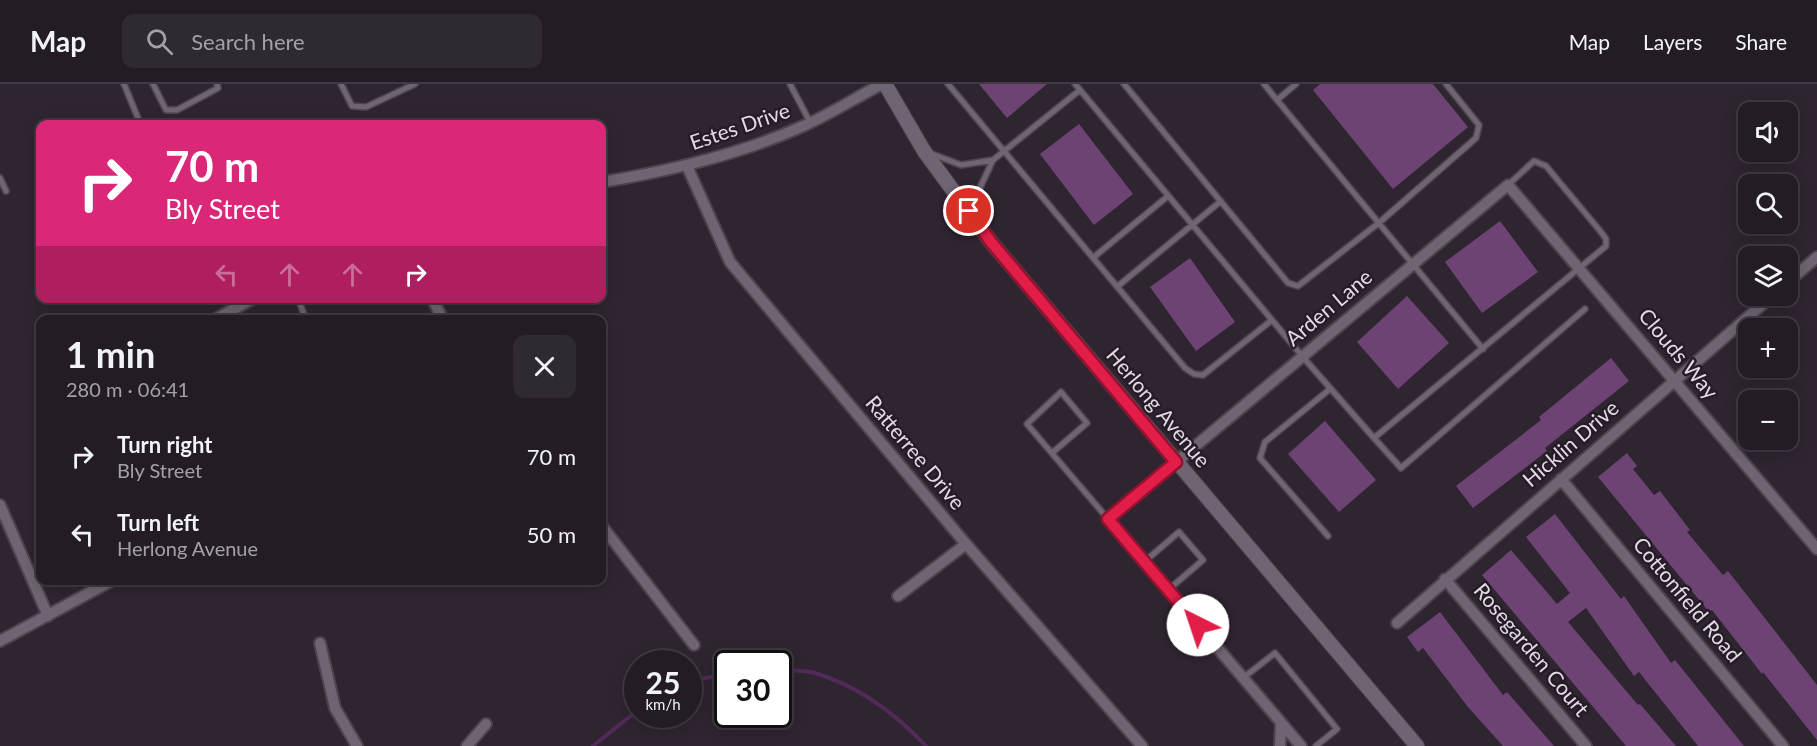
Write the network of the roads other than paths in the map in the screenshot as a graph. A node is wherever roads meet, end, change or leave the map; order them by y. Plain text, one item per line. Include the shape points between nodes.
1 (124, 84) edge
2 (153, 84) edge
3 (216, 84) edge
4 (341, 84) edge
5 (415, 84) edge
6 (790, 84) edge
7 (884, 84) edge
8 (948, 84) edge
9 (1075, 84) edge
10 (1124, 84) edge
11 (1264, 84) edge
12 (1296, 84) edge
13 (1446, 84) edge
14 (1080, 90) junction
15 (1277, 100) junction
16 (139, 120) edge
17 (810, 122) junction
18 (1005, 150) junction
19 (924, 151) junction
20 (993, 160) junction
21 (687, 166) junction
22 (0, 178) edge
23 (606, 181) edge
24 (1508, 185) junction
25 (6, 191) dead end
26 (1168, 196) junction
27 (1221, 201) junction
28 (969, 211) junction
29 (1380, 222) junction
30 (1192, 224) junction
31 (1094, 257) junction
32 (1817, 257) edge
33 (1414, 263) junction
34 (1580, 269) junction
35 (1798, 273) edge
36 (1118, 286) junction
37 (245, 303) edge
38 (1760, 306) edge
39 (1585, 309) dead end
40 (224, 315) edge
41 (1272, 320) junction
42 (1483, 349) junction
43 (1302, 356) junction
44 (1675, 380) junction
45 (1330, 389) junction
46 (1374, 438) junction
47 (1052, 453) junction
48 (1176, 462) junction
49 (1561, 479) junction
50 (0, 505) edge
51 (1108, 519) junction
52 (606, 531) edge
53 (1328, 536) dead end
54 (966, 544) junction
55 (1817, 549) edge
56 (1144, 562) junction
57 (1446, 579) junction
58 (104, 585) edge
59 (1168, 590) junction
60 (898, 596) dead end
61 (48, 615) junction
62 (1397, 623) dead end
63 (0, 641) edge
64 (320, 644) dead end
65 (694, 645) dead end
66 (1243, 678) junction
67 (1281, 723) junction
68 (486, 724) dead end
69 (357, 746) edge
70 (467, 746) edge
71 (1142, 746) edge
72 (1281, 746) edge
73 (1301, 746) edge
74 (1316, 746) edge
75 (1417, 746) edge
76 (1586, 746) edge
77 (1783, 746) edge

1 - 16 lane
2 - 3 lane via 166,110 177,110 218,88
4 - 5 lane via 352,106 366,107
6 - 17 lane
7 - 17 street, Estes Drive
7 - 19 street, Herlong Avenue
8 - 18 lane
9 - 14 lane
10 - 27 lane
11 - 15 lane
12 - 15 lane
13 - 29 lane via 1479,125 1476,138
14 - 18 lane
14 - 26 lane
15 - 29 lane
17 - 21 street, Estes Drive
18 - 20 lane
18 - 31 lane
19 - 20 lane via 961,165
19 - 28 street, Herlong Avenue
20 - 28 lane
21 - 23 street, Estes Drive
21 - 54 street, Ratterree Drive via 730,262
22 - 25 lane
24 - 33 street, Arden Lane
24 - 34 street, Clouds Way
24 - 34 lane via 1534,161 1546,166 1606,239 1606,246
26 - 30 lane
26 - 31 lane
27 - 29 lane via 1288,283 1298,286
27 - 30 lane
28 - 48 street, Herlong Avenue
29 - 33 lane
30 - 36 lane
30 - 41 lane
31 - 36 lane
32 - 35 street
33 - 42 lane
33 - 43 street, Arden Lane
34 - 42 lane
34 - 44 street, Clouds Way
36 - 41 lane via 1194,374 1203,375
37 - 40 street
38 - 44 street, Hicklin Drive
39 - 46 lane via 1401,468
41 - 43 lane
42 - 46 lane
43 - 45 lane
43 - 48 street, Arden Lane
44 - 49 street, Hicklin Drive
44 - 55 street, Clouds Way
45 - 46 lane
45 - 53 lane via 1264,442 1260,458
47 - 47 lane via 1027,424 1061,392 1087,423
47 - 51 lane
48 - 51 street, Arden Lane
48 - 75 street, Herlong Avenue
49 - 57 street, Hicklin Drive
49 - 77 street, Cottonfield Road
50 - 61 street
51 - 56 street
52 - 65 street
54 - 60 street
54 - 71 street, Ratterree Drive
56 - 59 street
56 - 59 lane via 1179,532 1203,560
57 - 62 street, Hicklin Drive
57 - 76 street, Rosegarden Court
58 - 61 street
59 - 66 street
61 - 63 street
64 - 69 street via 334,708
66 - 67 street
66 - 74 lane via 1275,653 1337,729
67 - 72 street
67 - 73 street
68 - 70 street

